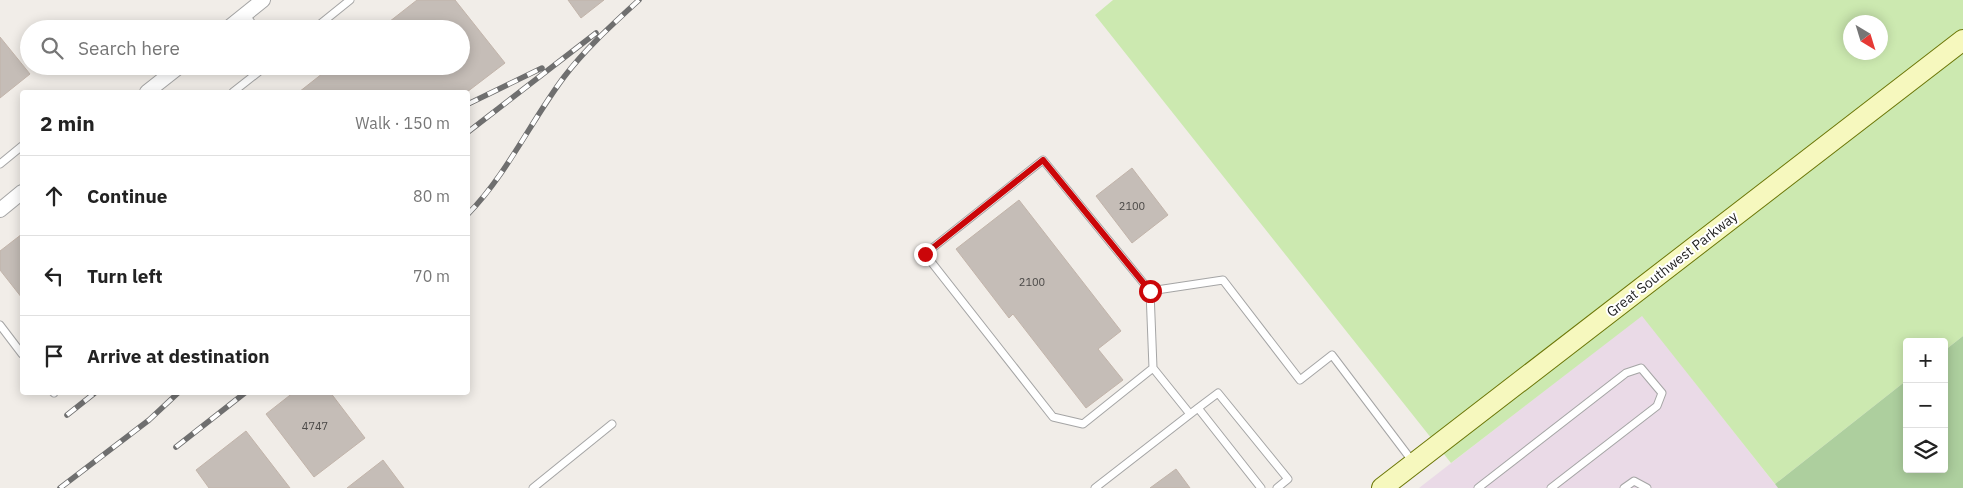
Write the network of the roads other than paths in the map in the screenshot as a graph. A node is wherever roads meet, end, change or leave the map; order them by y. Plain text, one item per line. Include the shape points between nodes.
1 (263, 0) edge
2 (350, 0) edge
3 (245, 14) junction
4 (238, 20) edge
5 (249, 20) edge
6 (325, 20) edge
7 (1963, 40) edge
8 (169, 75) edge
9 (255, 75) edge
10 (150, 90) edge
11 (236, 90) edge
12 (20, 148) edge
13 (0, 164) edge
14 (20, 194) edge
15 (0, 210) edge
16 (1150, 291) junction
17 (0, 325) edge
18 (20, 351) edge
19 (1152, 368) junction
20 (1198, 408) junction
21 (1190, 414) junction
22 (612, 424) dead end
23 (1414, 463) junction
24 (533, 488) edge
25 (1095, 488) edge
26 (1261, 488) edge
27 (1276, 488) edge
28 (1382, 488) edge
29 (1478, 488) edge
30 (1551, 488) edge
31 (1624, 488) edge
32 (1647, 488) edge

1 - 3 street
2 - 6 lane
3 - 4 street
3 - 5 lane
7 - 23 street, Great Southwest Parkway
8 - 10 street
9 - 11 lane
12 - 13 lane
14 - 15 street
16 - 19 lane
16 - 19 lane via 1043,160 925,254 1053,417 1083,424
16 - 23 lane via 1223,280 1300,380 1332,356
17 - 18 lane
19 - 21 lane
20 - 21 lane
20 - 26 lane
20 - 27 lane via 1218,392 1288,479
21 - 25 lane
22 - 24 lane
23 - 28 street, Great Southwest Parkway
29 - 30 lane via 1626,373 1641,368 1662,393 1657,406
31 - 32 lane via 1634,481

